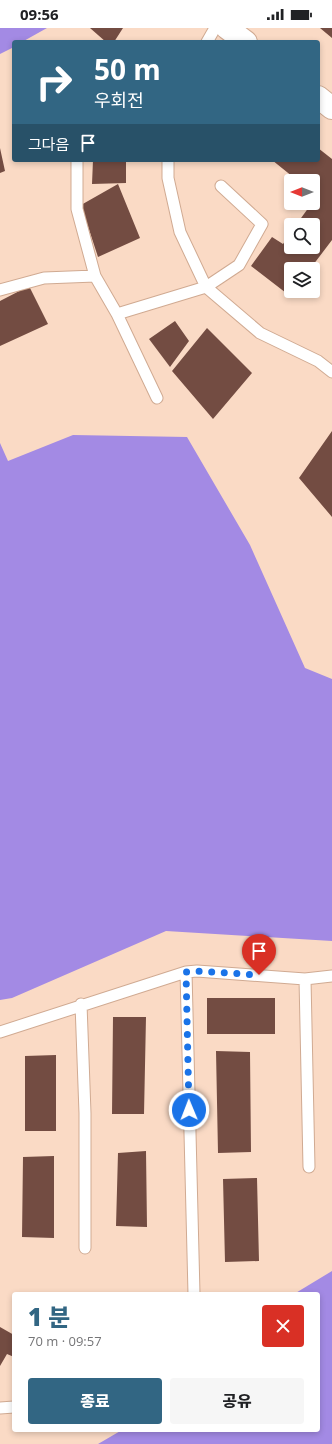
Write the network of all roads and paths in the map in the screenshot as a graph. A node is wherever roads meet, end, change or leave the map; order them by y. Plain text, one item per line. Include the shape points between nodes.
1 (215, 28) edge
2 (227, 28) edge
3 (208, 40) edge
4 (243, 40) edge
5 (320, 99) edge
6 (332, 108) edge
7 (77, 162) edge
8 (168, 162) edge
9 (220, 186) dead end
10 (95, 276) junction
11 (206, 287) junction
12 (0, 290) edge
13 (117, 314) junction
14 (332, 372) edge
15 (157, 398) dead end
16 (186, 972) junction
17 (332, 976) edge
18 (304, 978) junction
19 (81, 1004) junction
20 (0, 1032) edge
21 (309, 1167) dead end
22 (85, 1248) dead end
23 (194, 1292) edge
24 (12, 1407) edge
25 (0, 1408) edge

1 - 3 lane
2 - 4 street
5 - 6 street
7 - 10 lane via 76,209
8 - 11 lane via 168,178 180,232
9 - 11 lane via 262,224 239,265
10 - 12 lane via 44,278
10 - 13 lane
11 - 13 lane
11 - 14 lane via 260,333 318,361
13 - 15 lane
16 - 18 lane
16 - 19 lane
16 - 23 lane
17 - 18 lane
18 - 21 lane
19 - 20 lane
19 - 22 lane via 85,1113
24 - 25 lane

